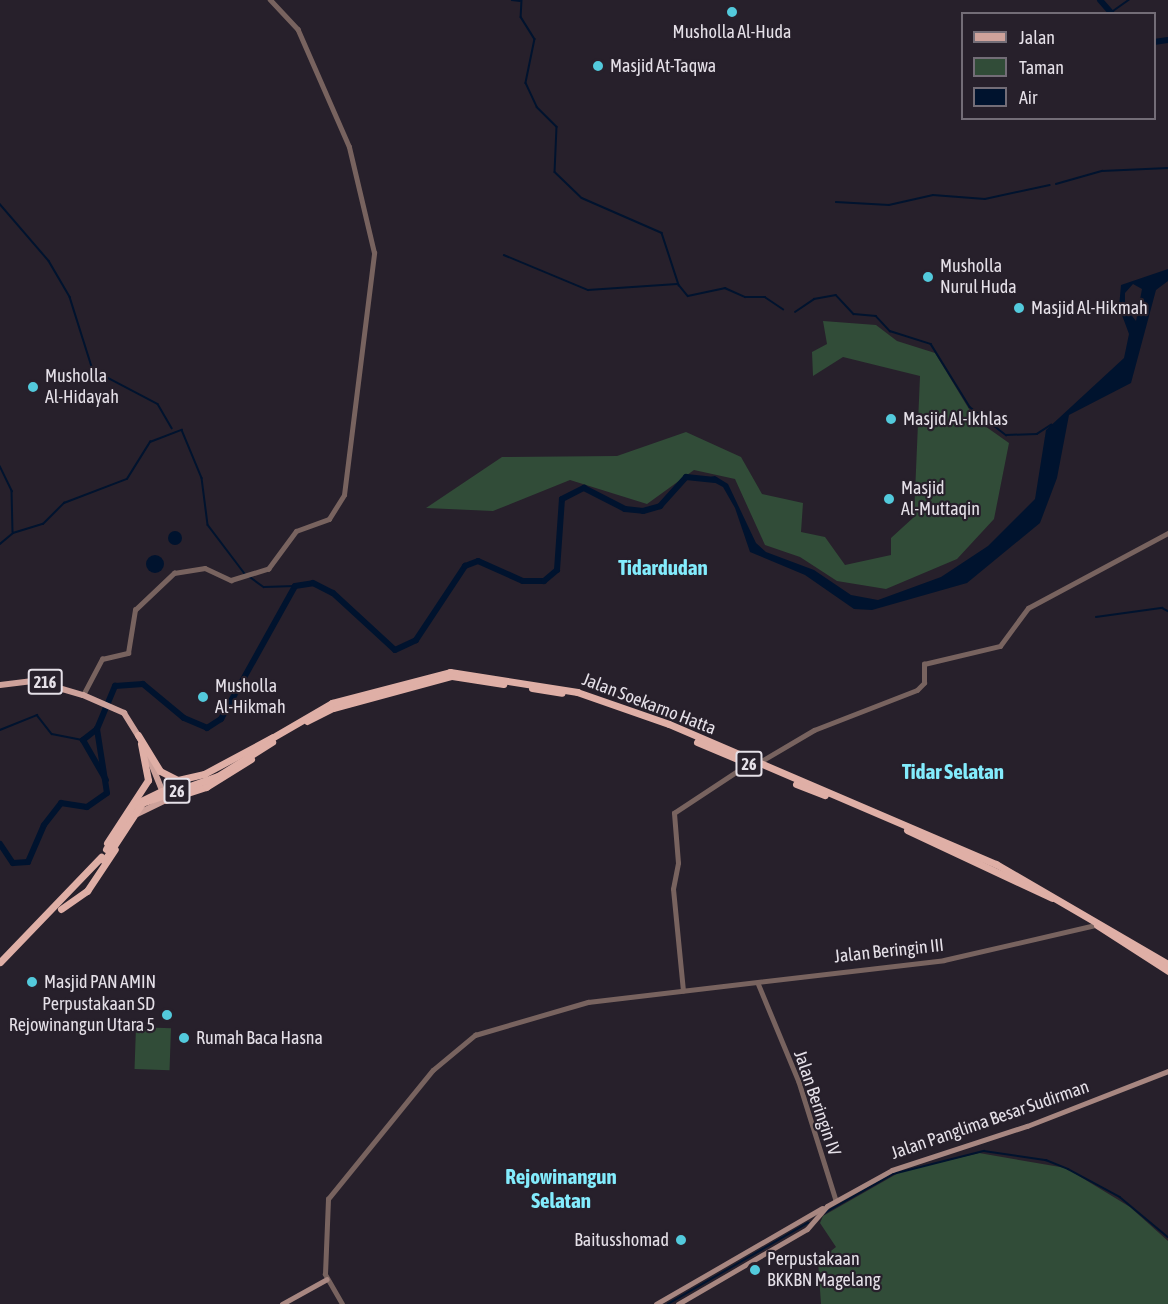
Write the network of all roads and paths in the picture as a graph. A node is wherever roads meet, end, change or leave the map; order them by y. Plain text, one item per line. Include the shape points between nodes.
1 (270, 0) edge
2 (1168, 533) edge
3 (458, 674) junction
4 (0, 685) edge
5 (86, 696) junction
6 (138, 735) junction
7 (273, 739) junction
8 (758, 763) junction
9 (748, 764) junction
10 (793, 780) junction
11 (166, 800) junction
12 (125, 831) joint
13 (102, 859) junction
14 (61, 909) junction
15 (1098, 924) junction
16 (27, 936) junction
17 (0, 962) edge
18 (1168, 964) edge
19 (1168, 971) edge
20 (758, 982) junction
21 (683, 991) junction
22 (1168, 1071) edge
23 (836, 1200) junction
24 (827, 1206) junction
25 (807, 1216) junction
26 (813, 1221) junction
27 (771, 1238) junction
28 (776, 1247) junction
29 (327, 1279) junction
30 (282, 1304) edge
31 (342, 1304) edge
32 (656, 1304) edge
33 (678, 1304) edge

1 - 5 street via 298,30 349,147 374,253 341,504 329,519 296,531 268,569 227,580 200,567 174,573 135,610 128,652 102,659
2 - 8 street via 1028,608 1000,646 924,664 924,683 917,690 794,739
3 - 7 highway, Jalan Soekarno Hatta / 26 via 335,707
3 - 8 highway, Jalan Soekarno Hatta / 26 via 585,694
3 - 9 highway, Jalan Soekarno Hatta / 26 via 585,699
4 - 5 main road, 216 via 35,681
5 - 6 main road, 216 via 113,706
6 - 7 highway via 160,771 178,780 204,774
6 - 11 main road, 216
6 - 13 highway via 148,780
7 - 11 highway via 217,782
7 - 13 highway, Jalan Soekarno Hatta / 26, bridge via 208,776 140,799
8 - 10 highway, Jalan Soekarno Hatta / 26
9 - 10 highway, Jalan Soekarno Hatta / 26
9 - 21 street via 674,813 678,863 673,889
10 - 15 highway, Jalan Soekarno Hatta / 26 via 992,868
11 - 12 main road via 143,808
12 - 14 highway via 96,880
13 - 14 highway, 26
13 - 16 highway, 26
14 - 16 highway, 26
15 - 18 highway, Jalan Soekarno Hatta / 26
15 - 19 highway, Jalan Soekarno Hatta / 26
15 - 20 street, Jalan Beringin III via 960,957 798,973
16 - 17 highway, 26
20 - 21 street, Jalan Beringin III
20 - 23 street, Jalan Beringin IV via 799,1082
21 - 29 street, Jalan Beringin III via 542,1011 462,1043 433,1070 328,1199
22 - 23 main road, Jalan Panglima Besar Sudirman via 1028,1126 892,1170
23 - 24 main road, Jalan Panglima Besar Sudirman
24 - 25 main road, Jalan Panglima Besar Sudirman
24 - 26 main road, Jalan Panglima Besar Sudirman
25 - 26 main road
25 - 27 main road, Jalan Panglima Besar Sudirman
26 - 28 main road, Jalan Panglima Besar Sudirman
27 - 28 main road
27 - 32 main road, Jalan Panglima Besar Sudirman
28 - 33 main road, Jalan Panglima Besar Sudirman
29 - 30 main road
29 - 31 street

